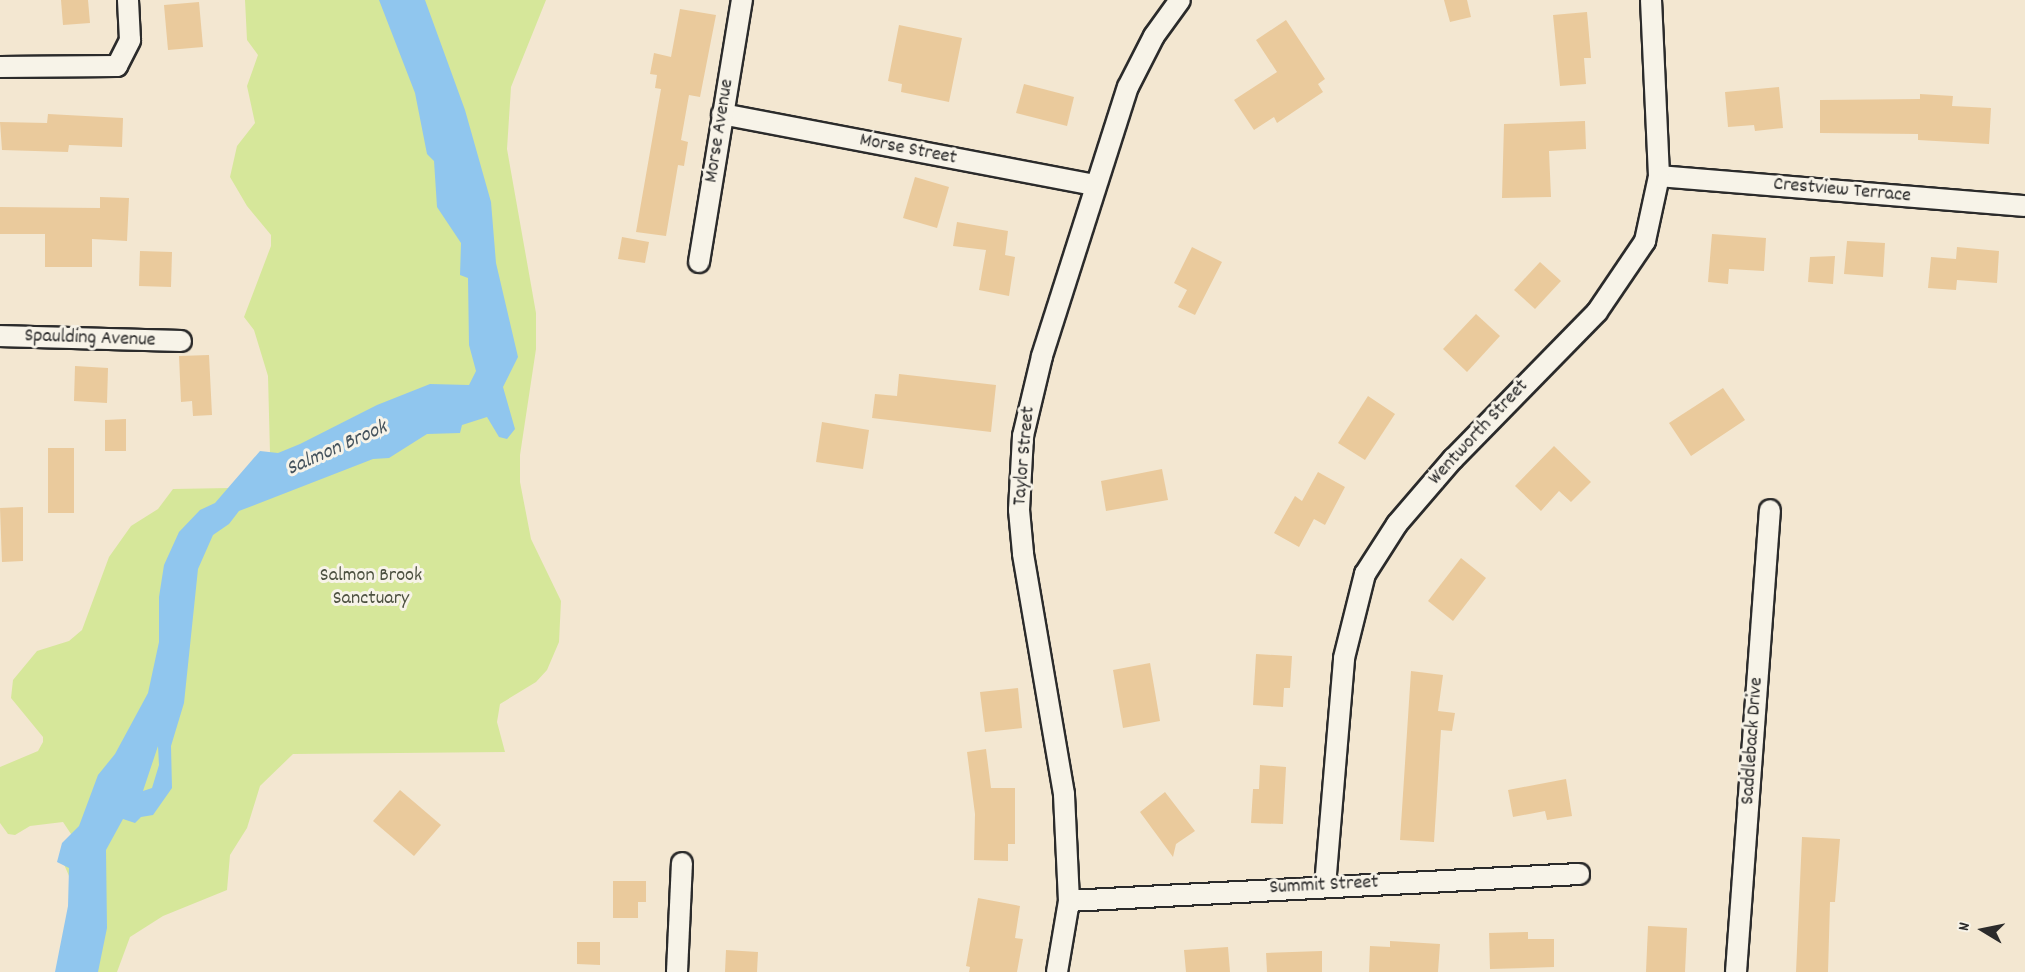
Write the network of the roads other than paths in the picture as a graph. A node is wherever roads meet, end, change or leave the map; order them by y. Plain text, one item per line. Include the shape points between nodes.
1 (128, 0) edge
2 (742, 0) edge
3 (1180, 0) edge
4 (1651, 0) edge
5 (0, 67) edge
6 (722, 114) junction
7 (1659, 176) junction
8 (1094, 185) junction
9 (2025, 206) edge
10 (699, 262) dead end
11 (0, 336) edge
12 (181, 341) dead end
13 (1770, 510) dead end
14 (682, 863) dead end
15 (1579, 874) dead end
16 (1324, 886) junction
17 (1069, 901) junction
18 (677, 972) edge
19 (1057, 972) edge
20 (1736, 972) edge

1 - 5 street via 130,40 117,66
2 - 6 street, Morse Avenue
3 - 8 street, Taylor Street via 1132,78
4 - 7 street, Wentworth Street
6 - 8 street, Morse Street
6 - 10 street, Morse Avenue
7 - 9 street, Crestview Terrace
7 - 16 street, Wentworth Street via 1645,241 1597,312 1453,459 1397,524 1365,574 1344,658
8 - 17 street, Taylor Street via 1031,397 1020,472 1023,553 1064,794
11 - 12 street, Spaulding Avenue
13 - 20 street, Saddleback Drive
14 - 18 street
15 - 16 street, Summit Street
16 - 17 street, Summit Street
17 - 19 street, Taylor Street

